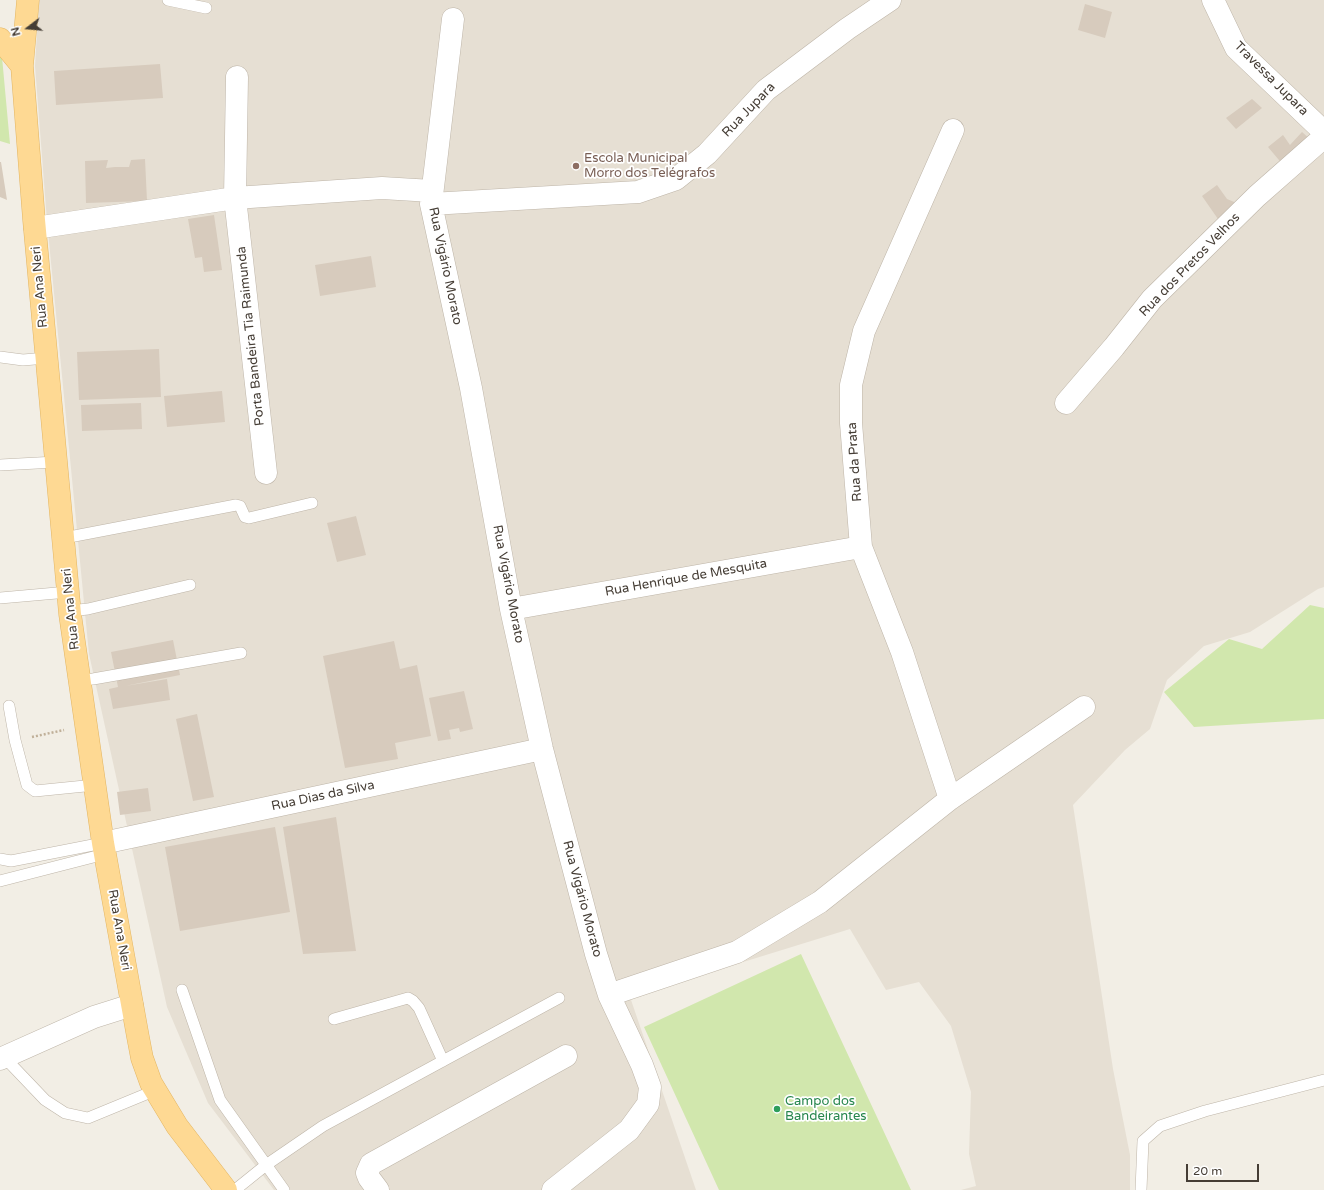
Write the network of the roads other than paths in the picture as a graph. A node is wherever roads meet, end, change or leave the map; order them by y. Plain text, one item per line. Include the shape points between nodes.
1 (28, 0) edge
2 (168, 0) edge
3 (890, 0) edge
4 (1213, 0) edge
5 (206, 8) dead end
6 (453, 19) dead end
7 (0, 39) edge
8 (22, 66) junction
9 (237, 77) dead end
10 (953, 130) dead end
11 (1324, 132) edge
12 (1324, 137) edge
13 (432, 197) junction
14 (235, 198) junction
15 (35, 228) junction
16 (0, 357) edge
17 (46, 358) junction
18 (1066, 403) dead end
19 (56, 462) junction
20 (0, 465) edge
21 (266, 473) dead end
22 (312, 503) dead end
23 (64, 538) junction
24 (861, 547) junction
25 (190, 585) dead end
26 (0, 598) edge
27 (68, 602) junction
28 (511, 609) junction
29 (241, 653) dead end
30 (79, 680) junction
31 (9, 706) dead end
32 (1084, 707) dead end
33 (542, 749) junction
34 (95, 785) junction
35 (950, 799) junction
36 (104, 848) junction
37 (0, 858) edge
38 (0, 881) edge
39 (182, 990) dead end
40 (609, 995) junction
41 (559, 998) dead end
42 (132, 1005) junction
43 (334, 1019) dead end
44 (566, 1056) dead end
45 (2, 1058) edge
46 (443, 1061) junction
47 (1324, 1080) edge
48 (156, 1090) junction
49 (266, 1165) junction
50 (226, 1190) edge
51 (235, 1190) edge
52 (284, 1190) edge
53 (378, 1190) edge
54 (553, 1190) edge
55 (1141, 1190) edge

1 - 8 main road, Rua Ana Neri
2 - 5 lane
3 - 13 street, Rua Jupara via 766,90 707,154 676,179 638,192
4 - 11 street, Travessa Jupara via 1236,48
6 - 13 street, Rua Vigário Morato
7 - 8 main road
8 - 15 main road, Rua Ana Neri
9 - 14 street, Porta Bandeira Tia Raimunda
10 - 24 street, Rua da Prata via 864,331 851,385 851,423
12 - 18 street, Rua dos Pretos Velhos via 1257,196 1152,299
13 - 14 street, Rua Jupara via 382,188
13 - 28 street, Rua Vigário Morato via 471,388
14 - 15 street
14 - 21 street, Porta Bandeira Tia Raimunda
15 - 17 main road, Rua Ana Neri
16 - 17 lane via 23,360
17 - 19 main road, Rua Ana Neri
19 - 20 lane
19 - 23 main road, Rua Ana Neri
22 - 23 lane via 249,518 245,517 240,506 236,505
23 - 27 main road, Rua Ana Neri
24 - 28 street, Rua Henrique de Mesquita
24 - 35 street, Rua da Prata via 902,652
25 - 27 lane via 88,609
26 - 27 lane
27 - 30 main road, Rua Ana Neri
28 - 33 street, Rua Vigário Morato
29 - 30 lane
30 - 34 main road, Rua Ana Neri
31 - 34 lane via 27,785 35,791
32 - 35 street
33 - 36 street, Rua Dias da Silva
33 - 40 street, Rua Vigário Morato
34 - 36 main road, Rua Ana Neri
35 - 40 street via 820,902 736,952
36 - 37 lane via 11,861
36 - 38 lane
36 - 42 main road, Rua Ana Neri
39 - 49 lane via 220,1100
40 - 54 street, Rua Vigário Morato via 650,1087 648,1104 629,1130
41 - 46 lane
42 - 45 street via 94,1017
42 - 48 main road, Rua Ana Neri via 142,1058
43 - 46 lane via 408,998 419,1008
44 - 53 street via 371,1164 367,1173
45 - 48 lane via 45,1100 64,1113 88,1118
46 - 49 lane via 323,1126
47 - 55 lane via 1206,1111 1160,1126 1143,1141
48 - 50 main road, Rua Ana Neri via 178,1126
49 - 51 lane
49 - 52 lane

